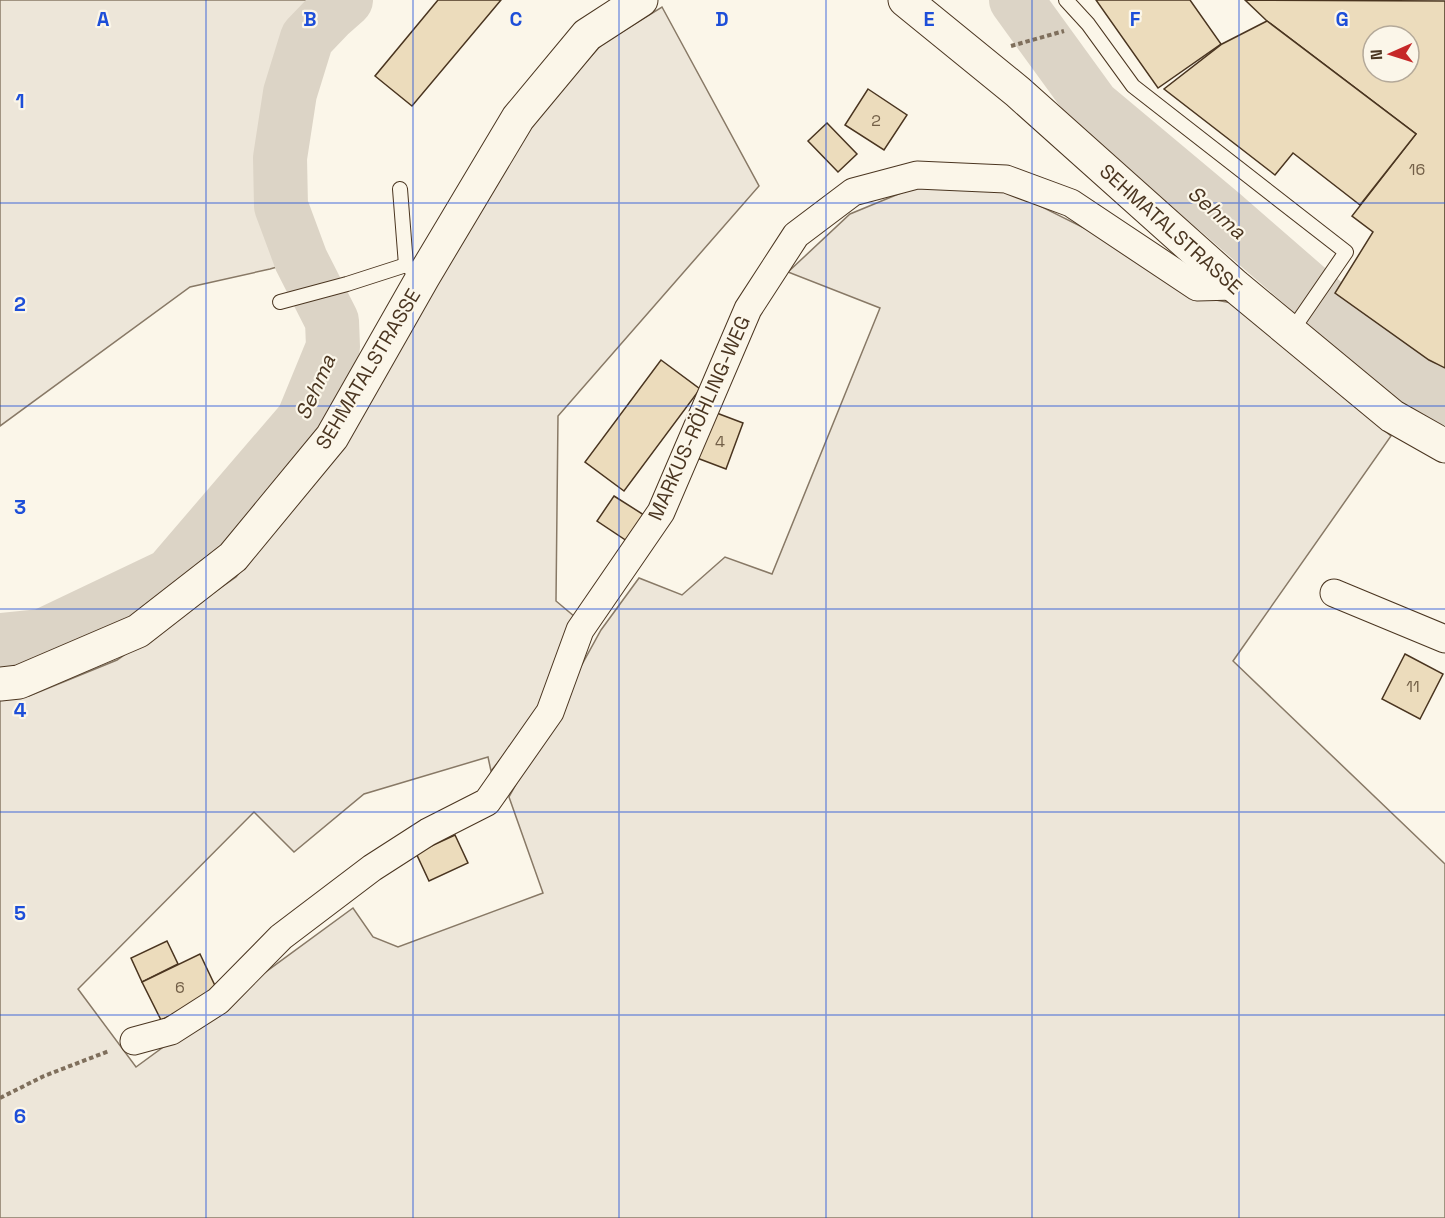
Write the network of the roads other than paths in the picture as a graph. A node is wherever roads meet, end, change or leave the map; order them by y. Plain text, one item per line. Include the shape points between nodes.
1 (641, 0) edge
2 (905, 0) edge
3 (1066, 0) edge
4 (400, 189) dead end
5 (414, 271) junction
6 (1235, 286) junction
7 (280, 302) dead end
8 (1296, 325) junction
9 (1445, 446) edge
10 (1334, 592) dead end
11 (1445, 639) edge
12 (0, 684) edge
13 (134, 1041) road end

1 - 5 main road, SEHMATALSTRASSE via 587,35 518,118
2 - 6 main road, SEHMATALSTRASSE via 1018,92
3 - 8 lane via 1133,86 1346,252
4 - 5 lane
5 - 7 lane
5 - 12 main road, SEHMATALSTRASSE via 332,437 233,557 138,630 19,682
6 - 8 main road, SEHMATALSTRASSE
6 - 13 street, MARKUS-RÖHLING-WEG via 1197,287 1071,203 1006,179 918,175 853,192 796,235 748,309 660,512 580,630 550,712 487,802 428,832 372,868 281,937 218,1001 171,1031
8 - 9 main road, SEHMATALSTRASSE via 1392,416
10 - 11 street

